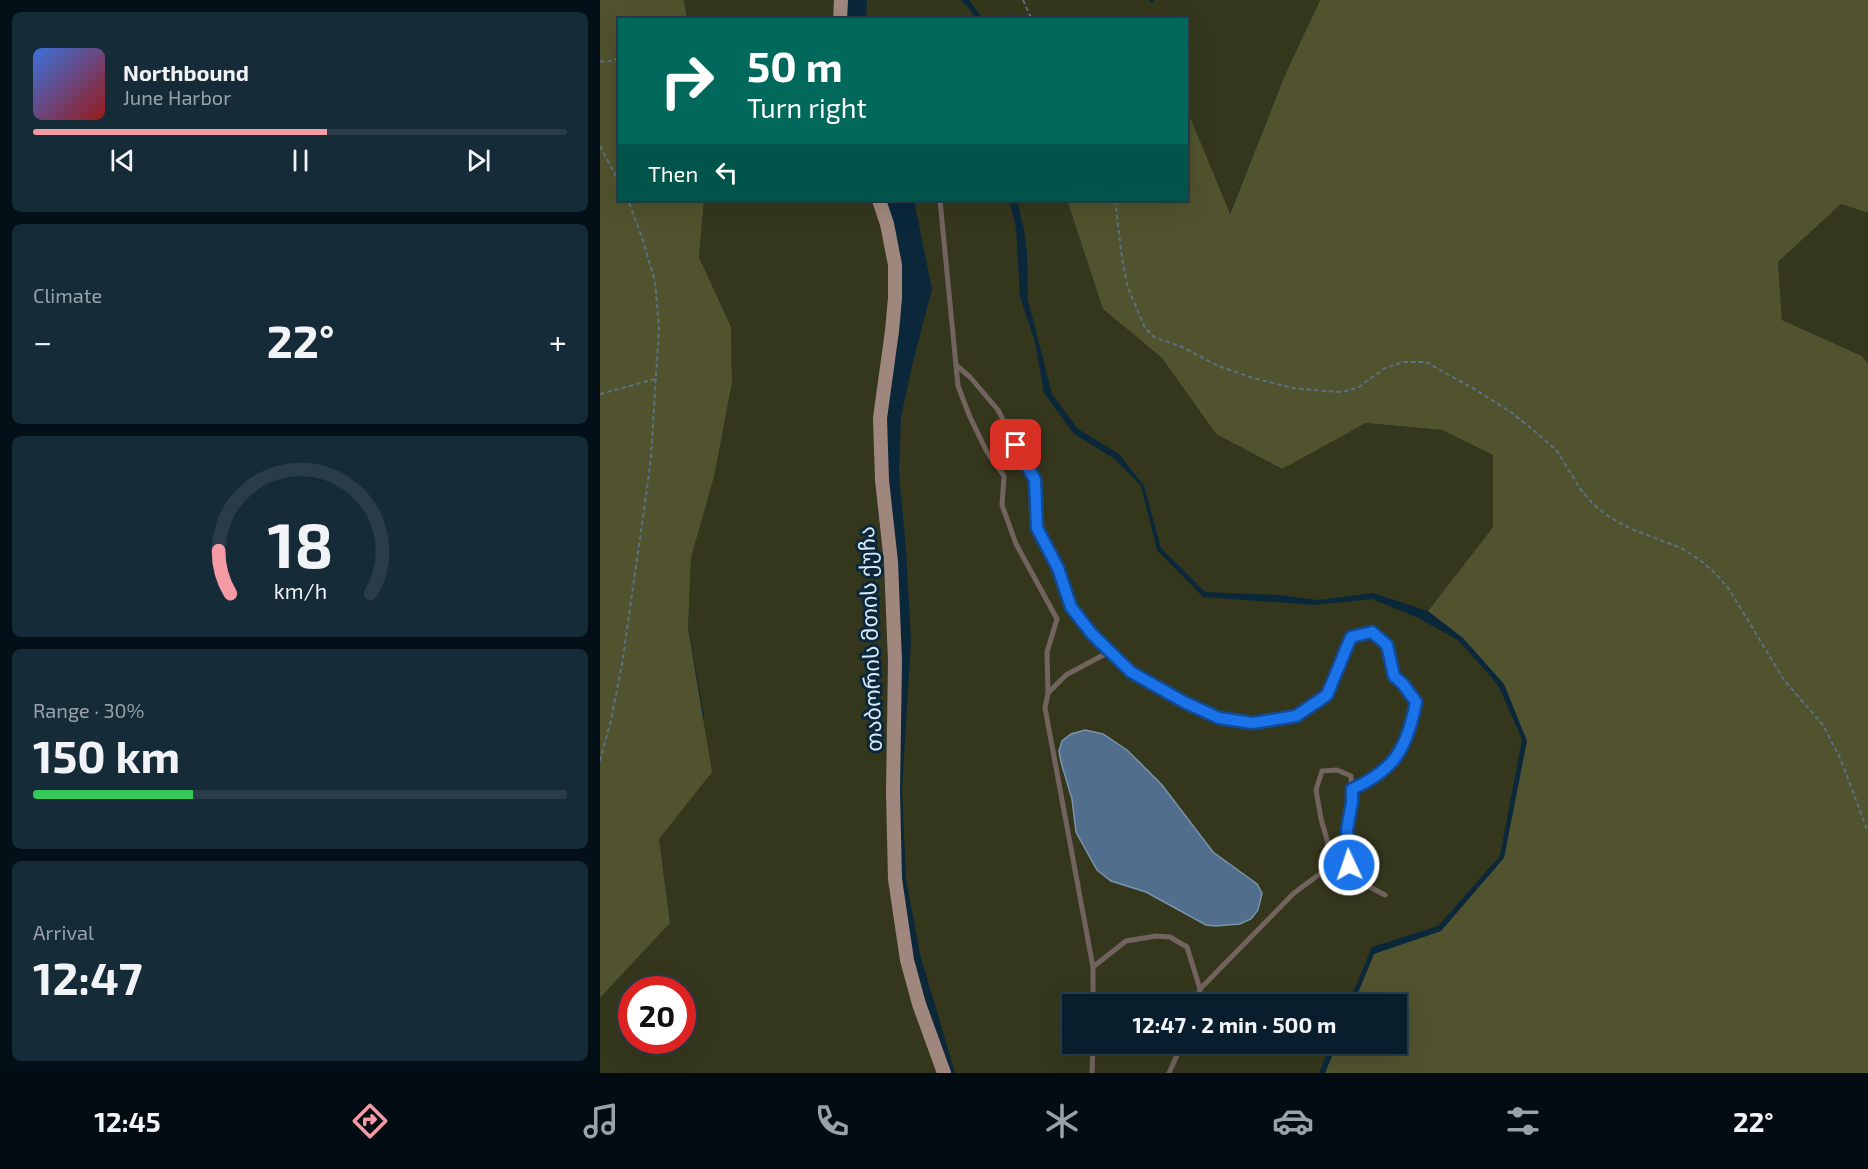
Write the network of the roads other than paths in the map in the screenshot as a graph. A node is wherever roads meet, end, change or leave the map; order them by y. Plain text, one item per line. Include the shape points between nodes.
1 (841, 0) edge
2 (840, 18) edge
3 (879, 201) edge
4 (940, 201) edge
5 (956, 365) junction
6 (1109, 652) junction
7 (1048, 693) junction
8 (1352, 789) junction
9 (1385, 894) dead end
10 (1094, 967) junction
11 (1200, 989) junction
12 (1093, 994) edge
13 (1199, 994) edge
14 (1092, 1054) edge
15 (1178, 1054) edge
16 (944, 1073) edge
17 (1092, 1073) edge
18 (1169, 1073) edge

1 - 2 main road
3 - 16 main road, თაბორის მთის ქუჩა via 895,265 892,331 880,418 895,661 895,879 907,960
4 - 5 lane
5 - 6 lane via 998,410 1035,480 1037,528 1058,568 1071,607
5 - 7 lane via 958,386 970,417 1004,476 1002,505 1016,544 1057,619 1047,652
6 - 7 lane via 1066,675
6 - 8 lane via 1131,672 1184,702 1219,718 1253,723 1296,716 1327,695 1351,637 1372,632 1387,645 1394,676 1416,702 1412,726 1398,756 1372,780
7 - 10 lane via 1045,708
8 - 9 lane via 1347,830 1349,865 1364,884
8 - 11 lane via 1351,776 1337,770 1322,771 1316,790 1328,843 1321,873 1294,893
10 - 11 lane via 1126,941 1170,937 1187,947
10 - 12 lane
11 - 13 lane
14 - 17 lane
15 - 18 lane

